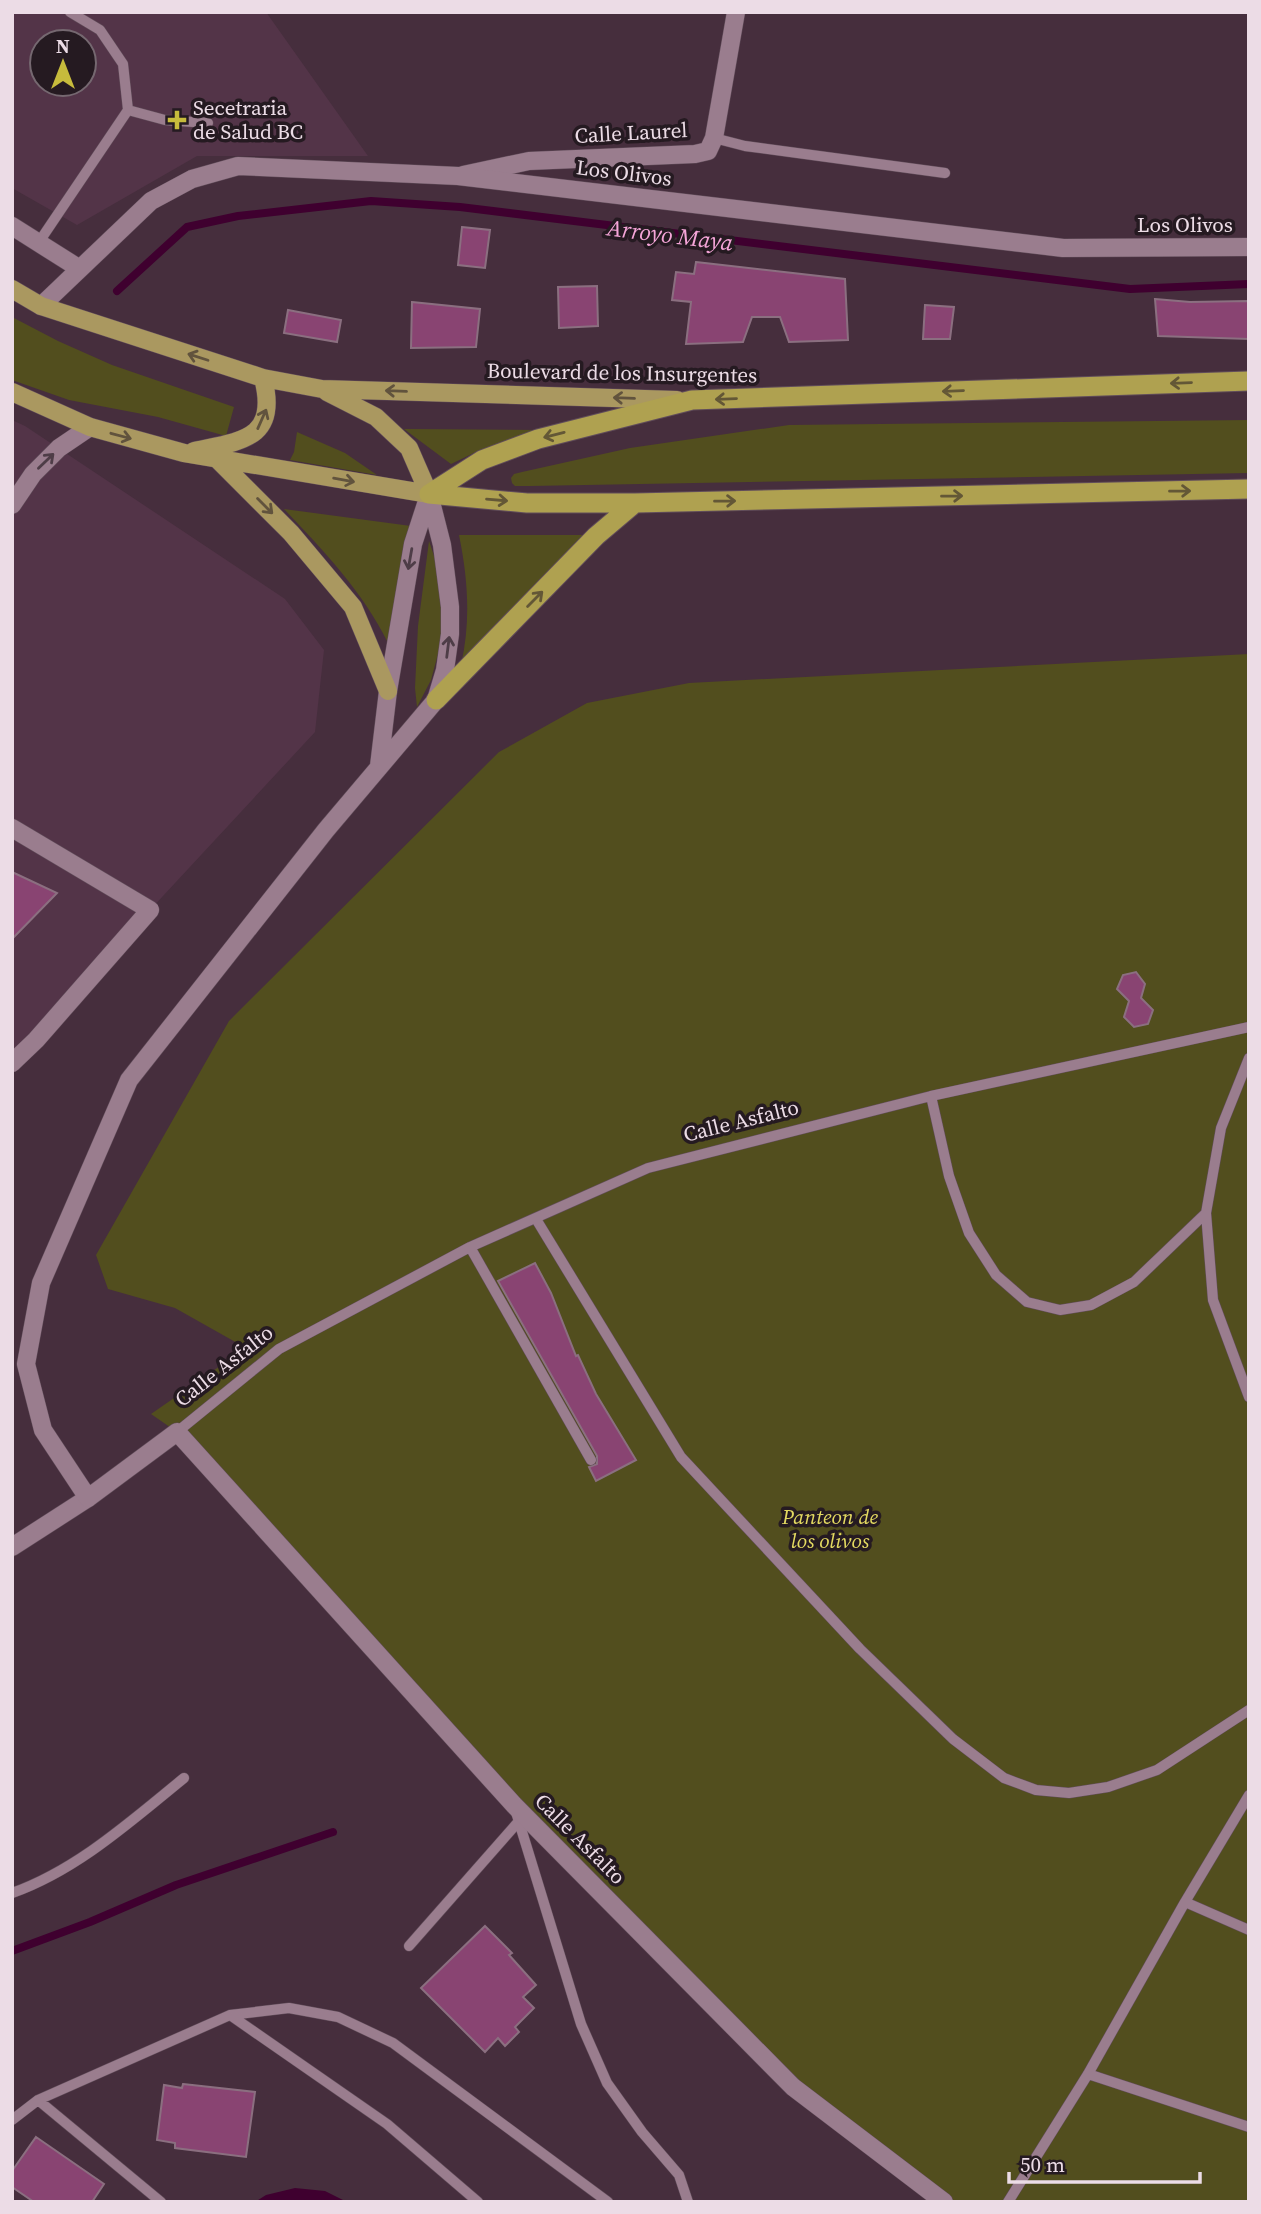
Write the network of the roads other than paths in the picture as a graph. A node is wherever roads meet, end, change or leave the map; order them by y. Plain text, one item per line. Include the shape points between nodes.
1 (70, 12) edge
2 (736, 12) edge
3 (128, 110) junction
4 (208, 123) dead end
5 (714, 138) junction
6 (945, 173) dead end
7 (458, 176) junction
8 (12, 226) edge
9 (39, 242) junction
10 (1249, 247) edge
11 (80, 269) junction
12 (12, 289) edge
13 (41, 306) junction
14 (263, 379) junction
15 (1249, 381) edge
16 (322, 389) junction
17 (12, 392) edge
18 (692, 400) junction
19 (90, 427) junction
20 (184, 453) junction
21 (216, 458) junction
22 (1249, 489) edge
23 (429, 494) junction
24 (635, 503) junction
25 (12, 505) edge
26 (388, 691) junction
27 (436, 700) junction
28 (379, 766) junction
29 (12, 828) edge
30 (1249, 1027) edge
31 (1249, 1058) edge
32 (12, 1063) edge
33 (930, 1096) junction
34 (1206, 1213) junction
35 (536, 1219) junction
36 (470, 1247) junction
37 (1249, 1397) edge
38 (177, 1432) junction
39 (591, 1460) dead end
40 (88, 1498) junction
41 (12, 1547) edge
42 (1249, 1710) edge
43 (184, 1778) dead end
44 (1249, 1795) edge
45 (516, 1813) junction
46 (12, 1893) edge
47 (1185, 1902) junction
48 (1249, 1930) edge
49 (409, 1946) dead end
50 (230, 2015) junction
51 (1088, 2074) junction
52 (38, 2100) junction
53 (12, 2120) edge
54 (1249, 2127) edge
55 (161, 2202) edge
56 (478, 2202) edge
57 (608, 2202) edge
58 (688, 2202) edge
59 (944, 2202) edge
60 (1008, 2202) edge

1 - 3 lane via 100,30 124,64
2 - 5 street, Calle Laurel
3 - 4 lane via 166,120
3 - 9 lane
5 - 6 lane
5 - 7 street, Calle Laurel via 708,151 695,154 529,161
7 - 10 street, Los Olivos via 1063,248
7 - 11 street, Los Olivos via 238,166 192,179 151,201
8 - 9 street
9 - 11 street
11 - 13 street, Los Olivos
12 - 13 main road, Boulevard de los Insurgentes
14 -> 13 main road, Boulevard de los Insurgentes
14 - 16 main road, Boulevard de los Insurgentes
20 -> 14 main road via 255,434 267,414
15 -> 18 highway, Boulevard de los Insurgentes
18 -> 16 main road, Boulevard de los Insurgentes
16 - 23 main road via 376,416 408,448
17 - 19 main road
18 -> 23 highway via 538,439 482,460
19 -> 20 main road
25 -> 19 street via 33,474 59,448
20 - 21 main road
21 -> 23 main road
21 -> 26 main road via 292,533 353,607
24 -> 22 highway
23 -> 24 highway via 527,503
23 -> 26 street via 413,544
27 -> 23 street via 445,670 450,607
27 -> 24 highway via 596,536
26 - 28 street
27 - 28 street
28 - 40 street via 129,1080 41,1283 26,1364 43,1430
29 - 32 street via 150,910
30 - 33 lane, Calle Asfalto
31 - 34 lane via 1221,1128
33 - 34 lane via 949,1176 969,1233 996,1275 1027,1302 1060,1310 1091,1305 1135,1282
33 - 35 lane, Calle Asfalto via 648,1168
34 - 37 lane via 1213,1300
35 - 36 lane, Calle Asfalto
35 - 42 lane via 681,1457 860,1649 953,1740 1004,1778 1036,1790 1069,1793 1108,1787 1157,1770
36 - 38 lane, Calle Asfalto via 279,1349
36 - 39 lane
38 - 40 street
38 - 45 street, Calle Asfalto
40 - 41 street
43 - 46 lane via 101,1844 36,1884
44 - 47 lane
45 - 49 lane
45 - 58 lane via 581,2024 607,2083 678,2175
45 - 59 street, Calle Asfalto via 793,2087
47 - 48 lane
47 - 51 lane
50 - 52 lane
50 - 56 lane via 387,2124
50 - 57 lane via 289,2008 338,2017 393,2043
51 - 54 lane
51 - 60 lane
52 - 53 lane
52 - 55 lane

